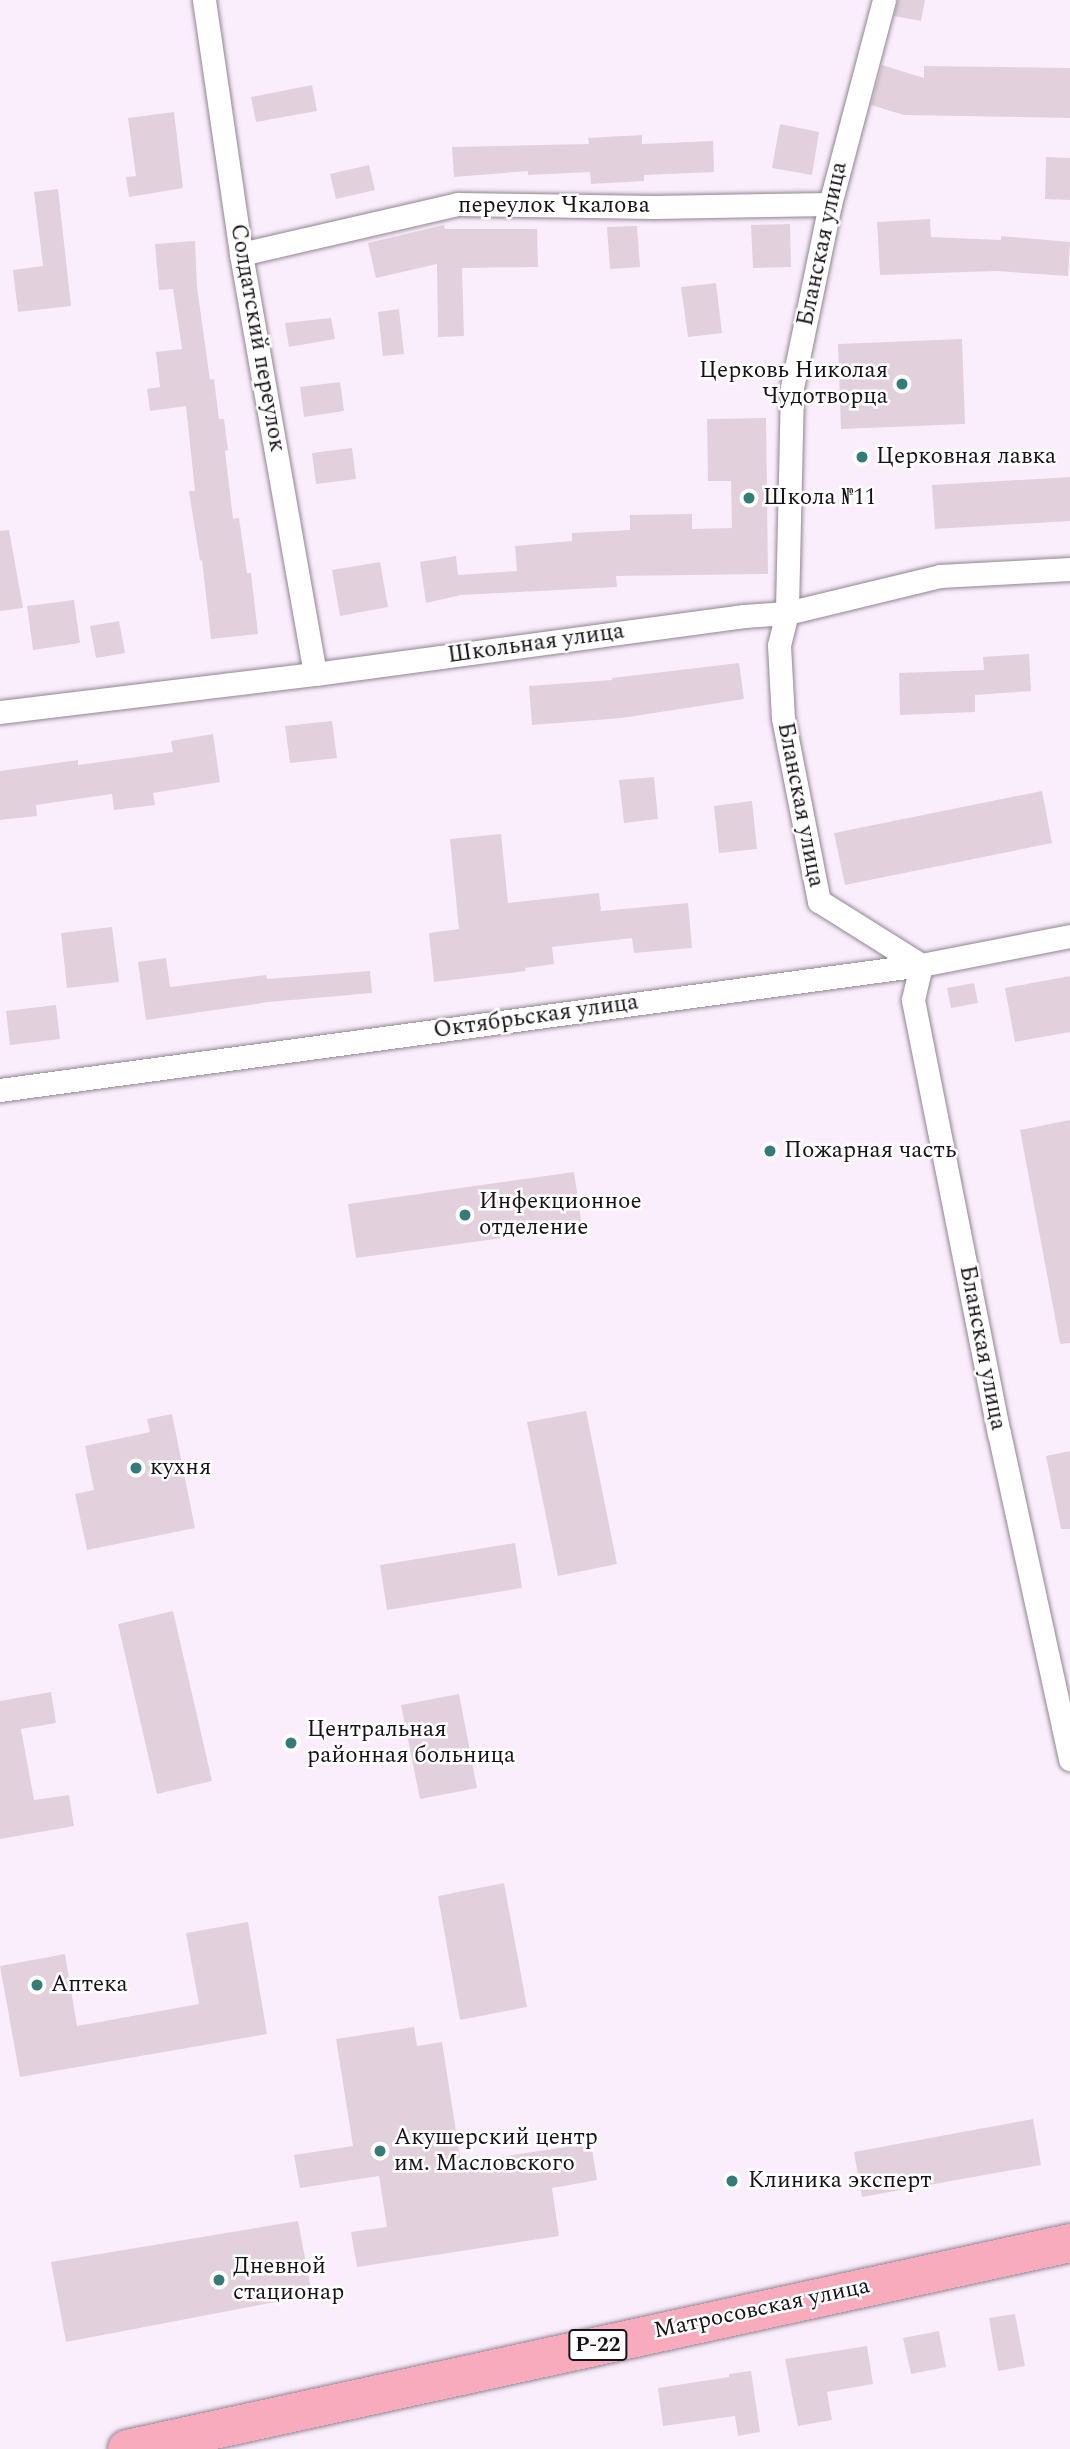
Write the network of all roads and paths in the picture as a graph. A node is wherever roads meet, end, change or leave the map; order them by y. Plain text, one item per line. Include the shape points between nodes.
1 (204, 0) edge
2 (884, 0) edge
3 (830, 204) junction
4 (242, 254) junction
5 (1070, 569) edge
6 (787, 613) junction
7 (315, 674) junction
8 (0, 712) edge
9 (1070, 936) edge
10 (921, 965) junction
11 (0, 1090) edge
12 (1070, 1759) edge
13 (1070, 2243) edge
14 (127, 2449) edge

1 - 4 street, Солдатский переулок
2 - 3 street, Бланская улица
3 - 4 street, переулок Чкалова via 458,204
3 - 6 street, Бланская улица via 792,388
4 - 7 street, Солдатский переулок
5 - 6 street, Школьная улица via 940,576
6 - 7 street, Школьная улица
6 - 10 street, Бланская улица via 779,645 783,718 819,901
7 - 8 street, Школьная улица
9 - 10 street, Октябрьская улица
10 - 11 street, Октябрьская улица
10 - 12 street, Бланская улица via 913,1000 996,1420
13 - 14 highway, Матросовская улица / Р-22

